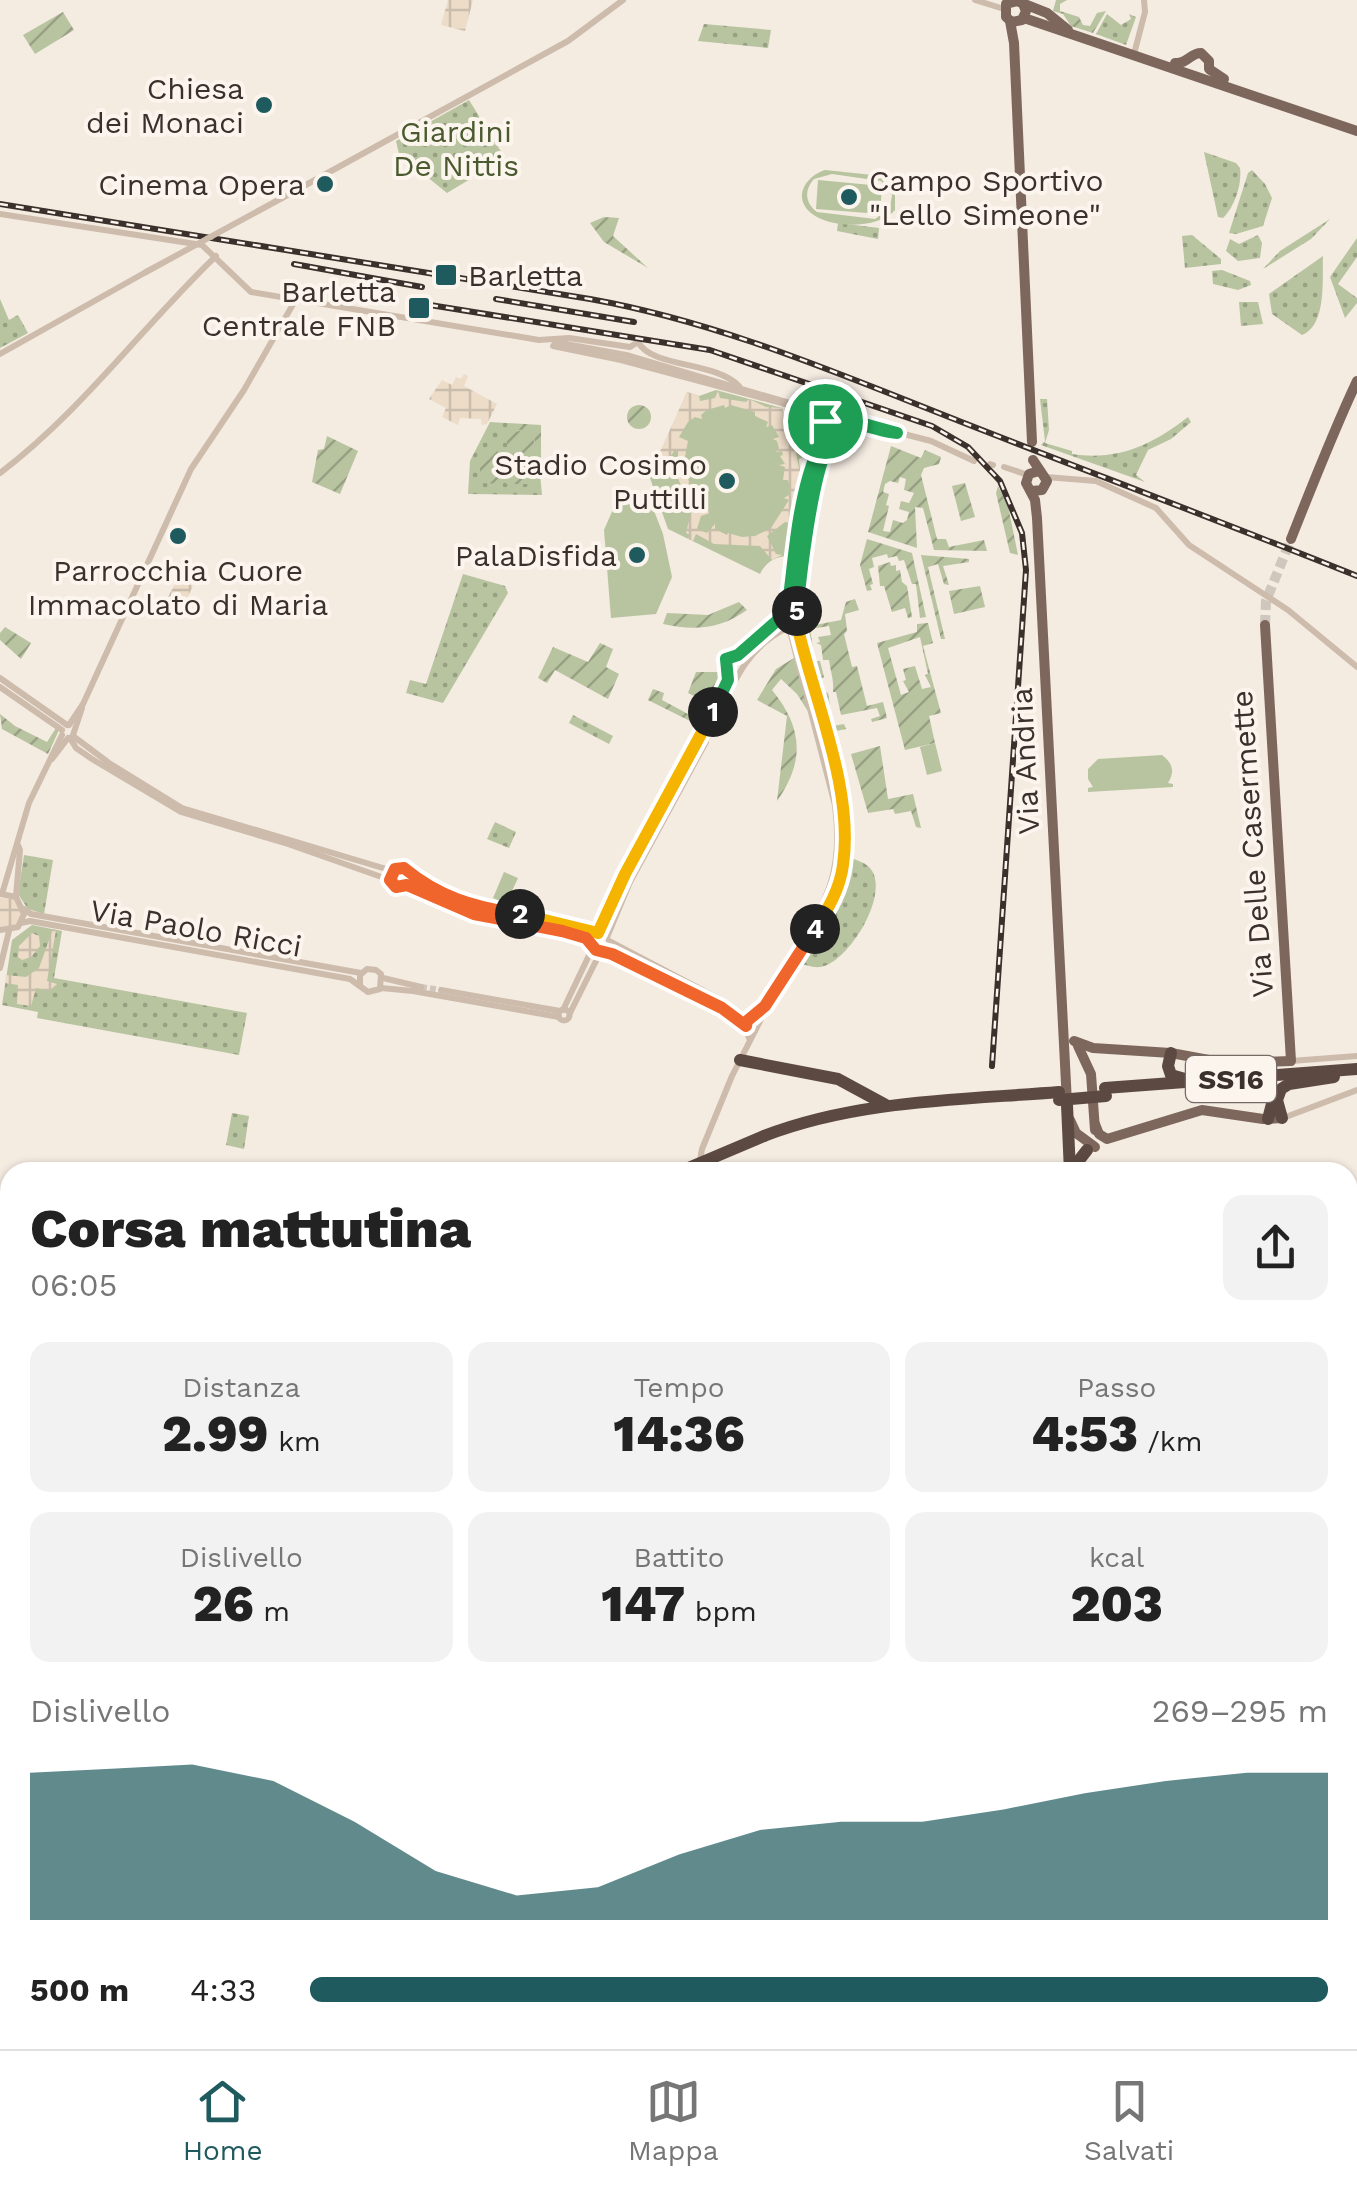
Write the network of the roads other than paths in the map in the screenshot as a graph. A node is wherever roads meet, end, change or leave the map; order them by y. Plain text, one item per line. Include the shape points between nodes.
1 (623, 0) edge
2 (975, 0) edge
3 (1144, 0) edge
4 (1016, 8) edge
5 (1134, 54) junction
6 (1357, 130) edge
7 (0, 214) edge
8 (216, 256) junction
9 (296, 299) junction
10 (549, 342) junction
11 (0, 354) edge
12 (1357, 380) edge
13 (739, 386) junction
14 (841, 416) junction
15 (827, 421) junction
16 (839, 429) junction
17 (897, 433) junction
18 (974, 461) dead end
19 (1004, 468) dead end
20 (0, 472) edge
21 (1036, 482) junction
22 (1291, 539) tunnel mouth
23 (792, 613) junction
24 (1265, 625) tunnel mouth
25 (788, 628) junction
26 (738, 655) junction
27 (744, 663) junction
28 (1357, 666) edge
29 (733, 673) junction
30 (0, 678) edge
31 (0, 687) edge
32 (68, 732) junction
33 (18, 845) junction
34 (391, 875) junction
35 (410, 876) junction
36 (629, 877) junction
37 (407, 885) junction
38 (1, 895) edge
39 (16, 897) junction
40 (24, 909) junction
41 (21, 923) junction
42 (5, 931) edge
43 (608, 939) junction
44 (597, 943) junction
45 (0, 968) edge
46 (362, 972) junction
47 (382, 978) junction
48 (360, 985) junction
49 (421, 986) tunnel mouth
50 (380, 988) junction
51 (441, 990) tunnel mouth
52 (563, 1013) junction
53 (1063, 1019) junction
54 (750, 1025) junction
55 (1110, 1050) junction
56 (1088, 1051) junction
57 (1166, 1053) junction
58 (1357, 1056) edge
59 (740, 1060) junction
60 (1291, 1061) junction
61 (1357, 1072) edge
62 (1091, 1074) junction
63 (1334, 1077) junction
64 (845, 1082) junction
65 (1066, 1082) junction
66 (1223, 1083) junction
67 (1125, 1087) junction
68 (1357, 1090) edge
69 (1106, 1092) junction
70 (1067, 1105) junction
71 (893, 1106) junction
72 (941, 1106) junction
73 (830, 1115) junction
74 (1275, 1119) junction
75 (1095, 1124) junction
76 (1126, 1134) junction
77 (764, 1139) junction
78 (1091, 1147) junction
79 (700, 1162) edge
80 (705, 1162) edge
81 (713, 1162) edge
82 (1073, 1162) edge
83 (1079, 1162) edge

1 - 11 street, bridge via 576,36
2 - 4 street
3 - 5 street
4 - 5 main road
4 - 21 main road, Via Andria
5 - 6 main road via 1193,68
7 - 8 street via 208,248
8 - 9 street via 251,292
8 - 20 street via 105,378
9 - 10 street
9 - 32 street via 191,469
10 - 13 street via 626,354
10 - 13 street via 638,342 648,354 722,374
10 - 15 street via 789,405
12 - 22 main road
13 - 15 street
14 - 15 street
14 - 16 street
14 - 17 street
15 - 16 street
15 - 23 street via 802,507
16 - 17 street via 848,424
16 - 23 street via 818,472
17 - 18 street
19 - 21 street
21 - 28 street via 1096,481 1156,508 1189,546 1288,610
21 - 53 main road, Via Andria
23 - 25 street
23 - 25 street via 802,620
24 - 60 main road, Via Delle Casermette
25 - 26 street
25 - 27 street
25 - 54 street via 842,829 832,885
26 - 27 street
26 - 29 street via 726,659
27 - 29 street
29 - 36 street
30 - 32 street
31 - 32 street
32 - 33 street via 28,802
32 - 34 street via 182,808
33 - 38 street
33 - 39 street
34 - 35 street via 404,868
34 - 37 street via 396,887
35 - 37 street
35 - 44 street via 463,902 566,924
36 - 43 street
36 - 44 street
37 - 44 street via 474,914
38 - 39 street
39 - 40 street
40 - 41 street
40 - 46 street, Via Paolo Ricci
41 - 42 street
41 - 48 street, Via Paolo Ricci
42 - 45 street
43 - 44 street
43 - 44 street
43 - 54 street via 725,1002
44 - 52 street
44 - 54 street
46 - 47 street via 373,969
46 - 48 street
47 - 49 street
47 - 50 street
48 - 50 street via 368,992
50 - 52 street
51 - 52 street
53 - 56 main road
53 - 65 main road, Via Andria
54 - 59 street
55 - 56 main road
55 - 57 main road
55 - 62 main road via 1096,1057
56 - 62 main road
56 - 65 main road via 1073,1062
57 - 60 main road via 1225,1063
57 - 66 highway, SS16 via 1175,1078
57 - 67 highway, SS16 via 1160,1079
58 - 60 street
59 - 64 highway
59 - 79 street
61 - 63 highway, SS16
61 - 66 highway, SS16
62 - 75 main road
63 - 66 highway, SS16
63 - 74 highway, SS16 via 1281,1089
64 - 71 highway
64 - 73 highway via 854,1099
65 - 70 main road, Via Andria
66 - 67 highway, SS16
66 - 69 highway, SS16
66 - 74 highway, SS16 via 1269,1090
67 - 69 highway, SS16
68 - 74 street
69 - 72 highway, SS16
70 - 78 main road via 1074,1131
70 - 82 highway
71 - 72 highway, SS16
71 - 73 highway, SS16
72 - 77 highway, SS16 via 832,1121
73 - 77 highway, SS16
74 - 76 main road via 1202,1110
75 - 76 main road via 1104,1138
75 - 78 main road
76 - 78 main road
77 - 80 highway, SS16, bridge
77 - 81 highway, SS16, bridge
78 - 83 highway

